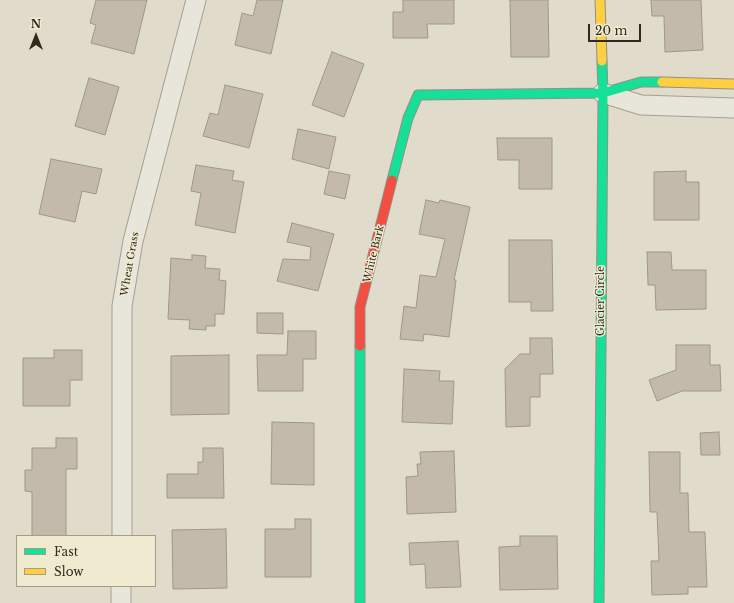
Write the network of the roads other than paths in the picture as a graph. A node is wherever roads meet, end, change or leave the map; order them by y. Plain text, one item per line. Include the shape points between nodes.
1 (196, 0) edge
2 (600, 0) edge
3 (734, 84) edge
4 (603, 93) junction
5 (734, 108) edge
6 (122, 535) edge
7 (121, 587) edge
8 (121, 603) edge
9 (360, 603) edge
10 (599, 603) edge

1 - 6 street, Wheat Grass via 133,241 122,306
2 - 4 street, Glacier Circle
3 - 4 street via 641,82
4 - 5 street via 641,105
4 - 9 street, White Bark via 418,95 408,118 360,307
4 - 10 street, Glacier Circle
7 - 8 street

